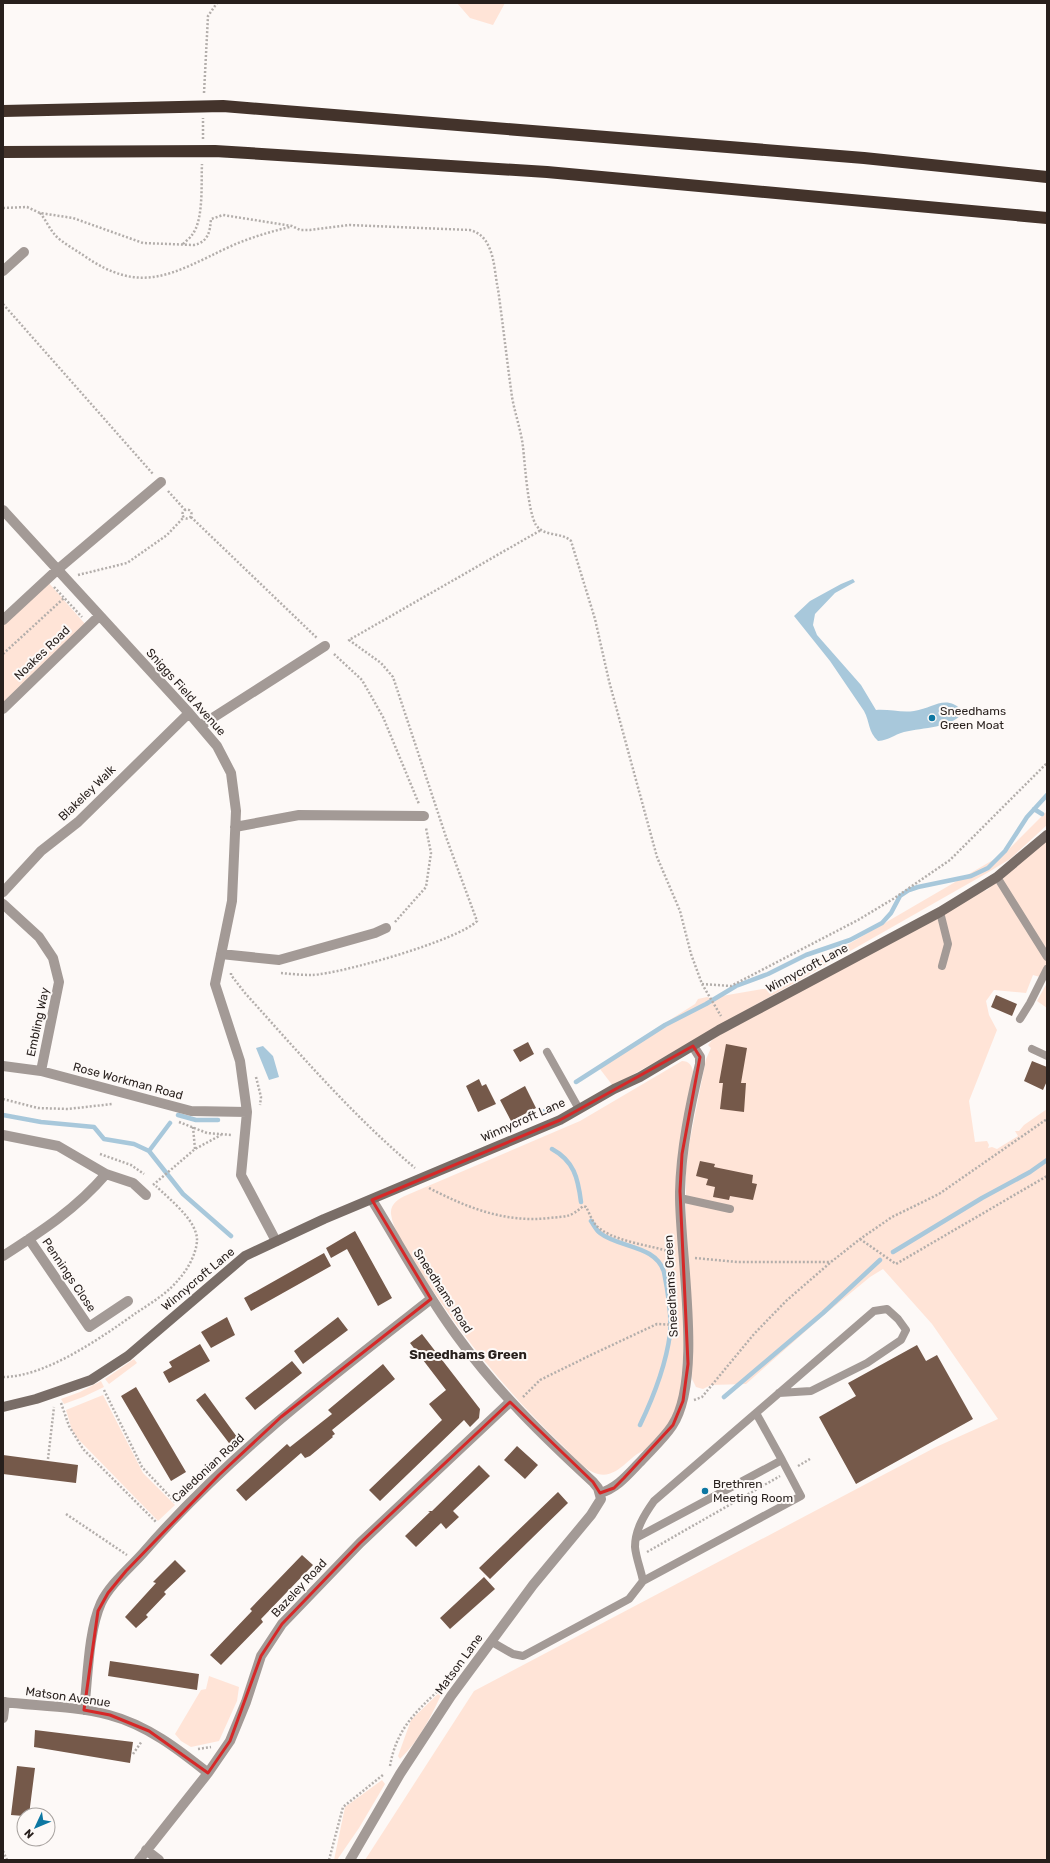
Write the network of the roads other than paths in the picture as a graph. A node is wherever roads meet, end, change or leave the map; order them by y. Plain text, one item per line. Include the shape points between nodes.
1 (3, 111) edge
2 (3, 152) edge
3 (1047, 177) edge
4 (1047, 218) edge
5 (24, 252) dead end
6 (3, 270) edge
7 (161, 482) road end
8 (3, 510) edge
9 (57, 570) junction
10 (99, 616) junction
11 (3, 620) edge
12 (325, 646) road end
13 (3, 709) edge
14 (189, 713) junction
15 (200, 726) junction
16 (424, 816) road end
17 (235, 827) junction
18 (1047, 835) edge
19 (997, 877) junction
20 (3, 892) edge
21 (3, 904) edge
22 (940, 912) junction
23 (386, 928) road end
24 (221, 954) junction
25 (1047, 958) edge
26 (942, 966) dead end
27 (1047, 970) edge
28 (1020, 1019) dead end
29 (693, 1046) junction
30 (1032, 1049) dead end
31 (547, 1052) dead end
32 (1047, 1056) edge
33 (3, 1066) edge
34 (41, 1071) junction
35 (579, 1109) junction
36 (247, 1112) junction
37 (3, 1135) edge
38 (106, 1174) junction
39 (146, 1195) dead end
40 (680, 1198) junction
41 (372, 1200) junction
42 (730, 1209) dead end
43 (29, 1239) junction
44 (276, 1242) junction
45 (3, 1256) edge
46 (431, 1299) junction
47 (128, 1301) dead end
48 (779, 1393) junction
49 (510, 1402) junction
50 (3, 1407) edge
51 (756, 1413) junction
52 (782, 1460) junction
53 (600, 1493) junction
54 (636, 1538) junction
55 (643, 1581) junction
56 (492, 1642) junction
57 (4, 1702) edge
58 (84, 1710) junction
59 (3, 1718) edge
60 (208, 1773) junction
61 (146, 1850) junction
62 (139, 1860) edge
63 (159, 1860) edge
64 (350, 1860) edge

1 - 3 highway via 223,106 856,158
2 - 4 highway via 215,151 539,171
5 - 6 street
7 - 9 street
8 - 9 street, Sniggs Field Avenue
9 - 10 street, Sniggs Field Avenue
9 - 11 street
10 - 13 street, Noakes Road
10 - 14 street, Sniggs Field Avenue
12 - 15 street
14 - 15 street, Sniggs Field Avenue
14 - 20 street, Blakeley Walk via 78,822 41,851
15 - 17 street, Sniggs Field Avenue via 217,746 231,774 236,811
16 - 17 street via 299,815
17 - 24 street, Sniggs Field Avenue via 232,901
18 - 19 street, Winnycroft Lane
19 - 22 street, Winnycroft Lane
19 - 25 lane
21 - 34 street, Embling Way via 39,937 53,958 59,982
22 - 26 lane via 948,944
22 - 29 street, Winnycroft Lane
23 - 24 street via 279,960
24 - 36 street, Sniggs Field Avenue via 215,984 240,1061
27 - 28 lane
29 - 35 street, Winnycroft Lane
29 - 40 street, Sneedhams Green via 700,1057 700,1064 682,1154
30 - 32 lane
31 - 35 lane
33 - 34 street, Rose Workman Road
34 - 36 street, Rose Workman Road via 191,1111
35 - 41 street, Winnycroft Lane via 560,1120
36 - 44 street, Sniggs Field Avenue via 242,1175
37 - 38 street via 58,1146
38 - 39 street via 133,1183
38 - 43 street, Pennings Close via 75,1207
40 - 42 lane
40 - 53 street, Sneedhams Green via 688,1364 683,1401 673,1425 651,1450 614,1488
41 - 44 street, Winnycroft Lane
41 - 46 street, Sneedhams Road
43 - 45 street, Pennings Close
43 - 47 street, Pennings Close via 89,1327
44 - 50 street, Winnycroft Lane via 245,1256 128,1356 100,1375 57,1393
46 - 49 street, Sneedhams Road via 471,1355
46 - 58 street, Caledonian Road via 282,1417 182,1510 108,1593 98,1611 94,1628
48 - 48 lane via 811,1390 867,1363 900,1340 906,1330 898,1318 887,1309 874,1311
48 - 51 lane
49 - 53 street, Sneedhams Road via 593,1482
49 - 60 street, Bazeley Road via 360,1543 282,1624 261,1656 230,1741
51 - 52 lane
51 - 54 lane via 654,1501 645,1514
52 - 54 lane
52 - 55 lane via 801,1496
53 - 56 street, Matson Lane via 600,1502 596,1509 533,1586
54 - 55 lane via 635,1548
55 - 56 lane via 629,1599 522,1656
56 - 64 street, Matson Lane via 451,1696 400,1774
57 - 58 street, Matson Avenue
57 - 59 street, Matson Avenue
58 - 60 street, Matson Avenue via 110,1715 148,1731 180,1750
60 - 61 street, Bazeley Road
61 - 62 street, Bazeley Road
61 - 63 street

